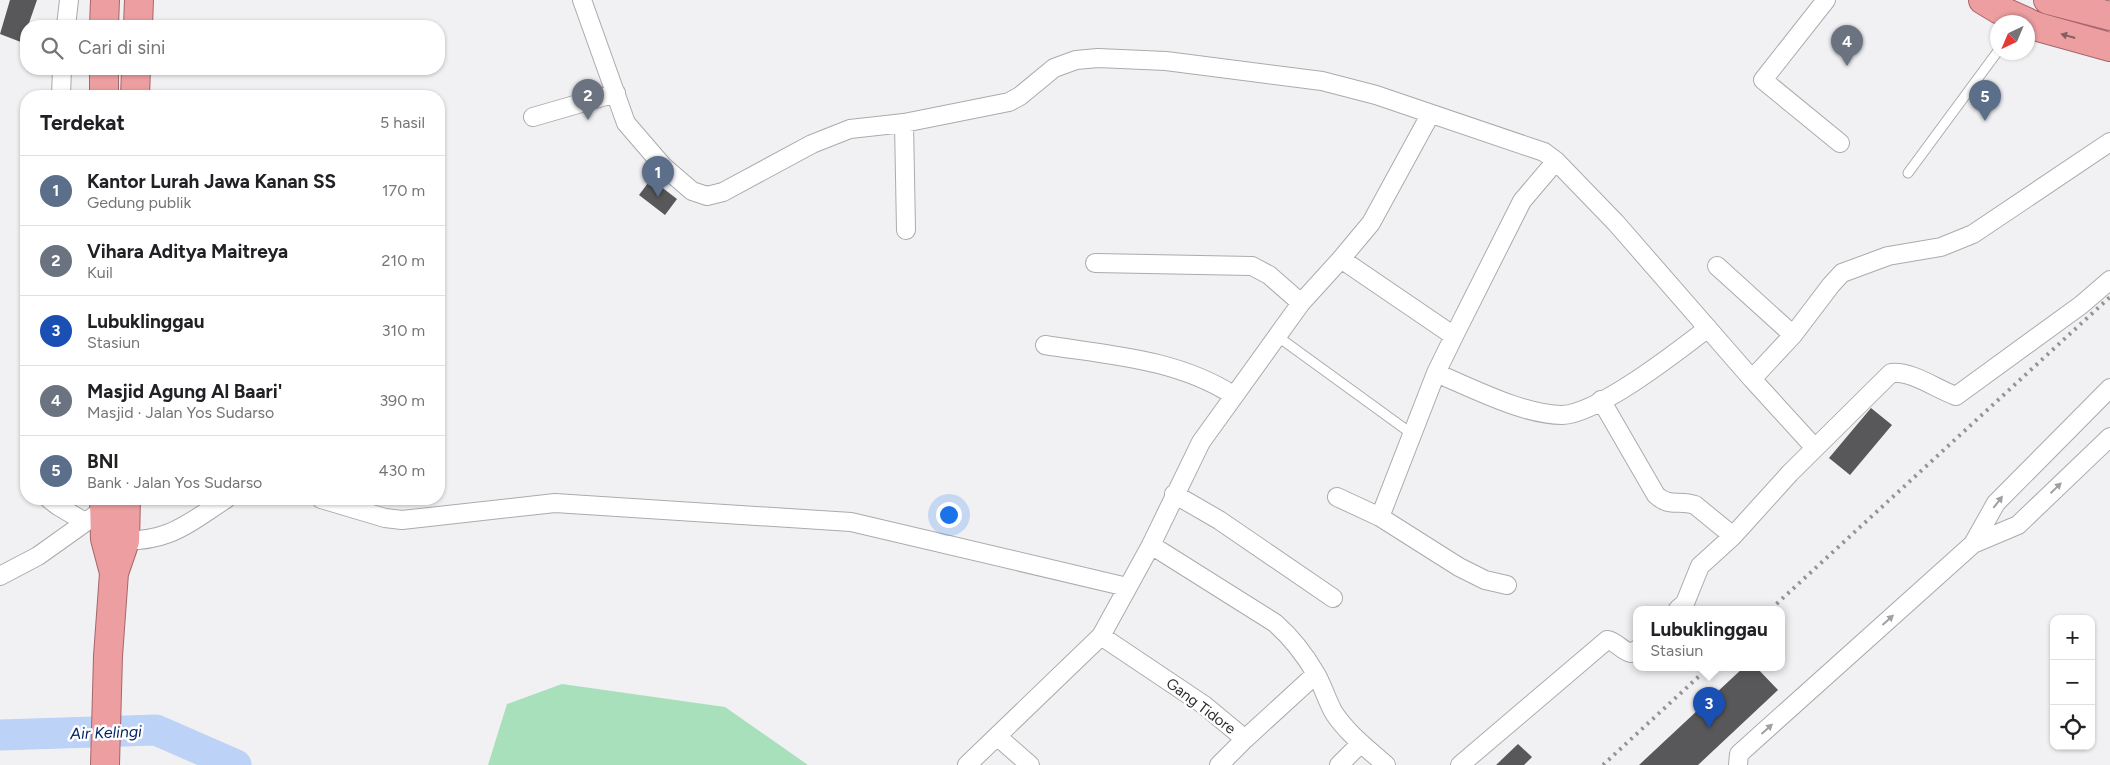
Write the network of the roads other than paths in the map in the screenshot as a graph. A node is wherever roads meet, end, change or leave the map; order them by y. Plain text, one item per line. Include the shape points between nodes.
1 (69, 0) edge
2 (104, 0) edge
3 (139, 0) edge
4 (582, 0) edge
5 (1826, 0) edge
6 (2057, 1) edge
7 (2011, 14) edge
8 (2110, 16) edge
9 (67, 20) edge
10 (104, 20) edge
11 (138, 20) edge
12 (2110, 46) edge
13 (1991, 60) edge
14 (62, 75) edge
15 (104, 75) edge
16 (136, 75) edge
17 (61, 90) edge
18 (104, 90) edge
19 (135, 90) edge
20 (616, 93) junction
21 (1430, 115) junction
22 (533, 116) dead end
23 (904, 123) junction
24 (2110, 142) edge
25 (1840, 143) dead end
26 (1556, 161) junction
27 (1908, 173) dead end
28 (906, 230) dead end
29 (1342, 259) junction
30 (1095, 263) dead end
31 (1717, 266) dead end
32 (2110, 280) edge
33 (1301, 303) junction
34 (1708, 328) junction
35 (1793, 335) junction
36 (1277, 336) junction
37 (1454, 336) junction
38 (1045, 345) dead end
39 (1436, 373) junction
40 (1752, 379) junction
41 (2110, 388) edge
42 (1232, 395) junction
43 (1601, 400) junction
44 (1412, 434) junction
45 (2110, 437) edge
46 (1815, 448) junction
47 (1174, 494) junction
48 (1337, 498) dead end
49 (57, 505) edge
50 (216, 505) edge
51 (342, 505) edge
52 (1380, 517) junction
53 (108, 518) edge
54 (1733, 536) junction
55 (1151, 544) junction
56 (1973, 544) junction
57 (0, 576) edge
58 (1507, 585) dead end
59 (1127, 587) junction
60 (1333, 598) dead end
61 (1682, 606) edge
62 (1101, 636) junction
63 (1633, 652) edge
64 (1316, 674) junction
65 (998, 737) junction
66 (1245, 739) junction
67 (1361, 743) junction
68 (105, 765) edge
69 (967, 765) edge
70 (1030, 765) edge
71 (1219, 765) edge
72 (1338, 765) edge
73 (1386, 765) edge
74 (1460, 765) edge
75 (1738, 765) edge

1 - 9 street
2 - 10 highway
3 - 11 highway
4 - 20 street
5 - 25 street via 1763,80
6 - 8 highway
12 -> 7 highway via 2056,32
13 - 27 lane
14 - 17 street
15 - 18 highway
16 - 19 highway
20 - 22 street
20 - 23 street via 626,124 692,191 707,196 723,192 835,135
21 - 23 street via 1376,95 1322,81 1166,61 1098,58 1076,60 1054,68 1009,102
21 - 26 street via 1544,152
21 - 29 street via 1371,223
23 - 28 street
24 - 35 street via 1973,234 1941,247 1888,256 1842,274
26 - 34 street via 1616,223
26 - 37 street via 1522,201
29 - 33 street
29 - 37 street
30 - 33 street via 1252,266 1269,274
31 - 35 street
32 - 46 street via 2081,305 1956,396 1900,372 1891,373
33 - 36 street
34 - 40 street
34 - 43 street via 1634,382
35 - 40 street
36 - 42 street
36 - 44 lane
37 - 39 street
38 - 42 street via 1147,361 1207,380
39 - 43 street via 1529,410 1563,415
39 - 44 street
40 - 46 street
56 -> 41 street via 1996,503
42 - 47 street via 1200,442
43 - 54 street via 1656,495 1668,503 1695,504
44 - 52 street
56 -> 45 street via 2018,525
46 - 54 street
47 - 55 street
47 - 60 street
48 - 52 street
49 - 53 street
50 - 53 street via 170,534 154,539
51 - 59 street via 402,520 555,503 851,522
52 - 58 street via 1459,567 1485,580
53 - 57 street
53 - 68 highway via 114,573
54 - 61 street via 1700,566
55 - 59 street
55 - 64 street via 1275,624 1295,643
75 -> 56 street via 1739,754
59 - 62 street
62 - 65 street
62 - 66 street, Gang Tidore via 1197,700
63 - 74 street via 1624,652 1607,640
64 - 66 street, Gang Tidore
64 - 67 street via 1334,712
65 - 69 street
65 - 70 street
66 - 71 street
67 - 72 street
67 - 73 street

